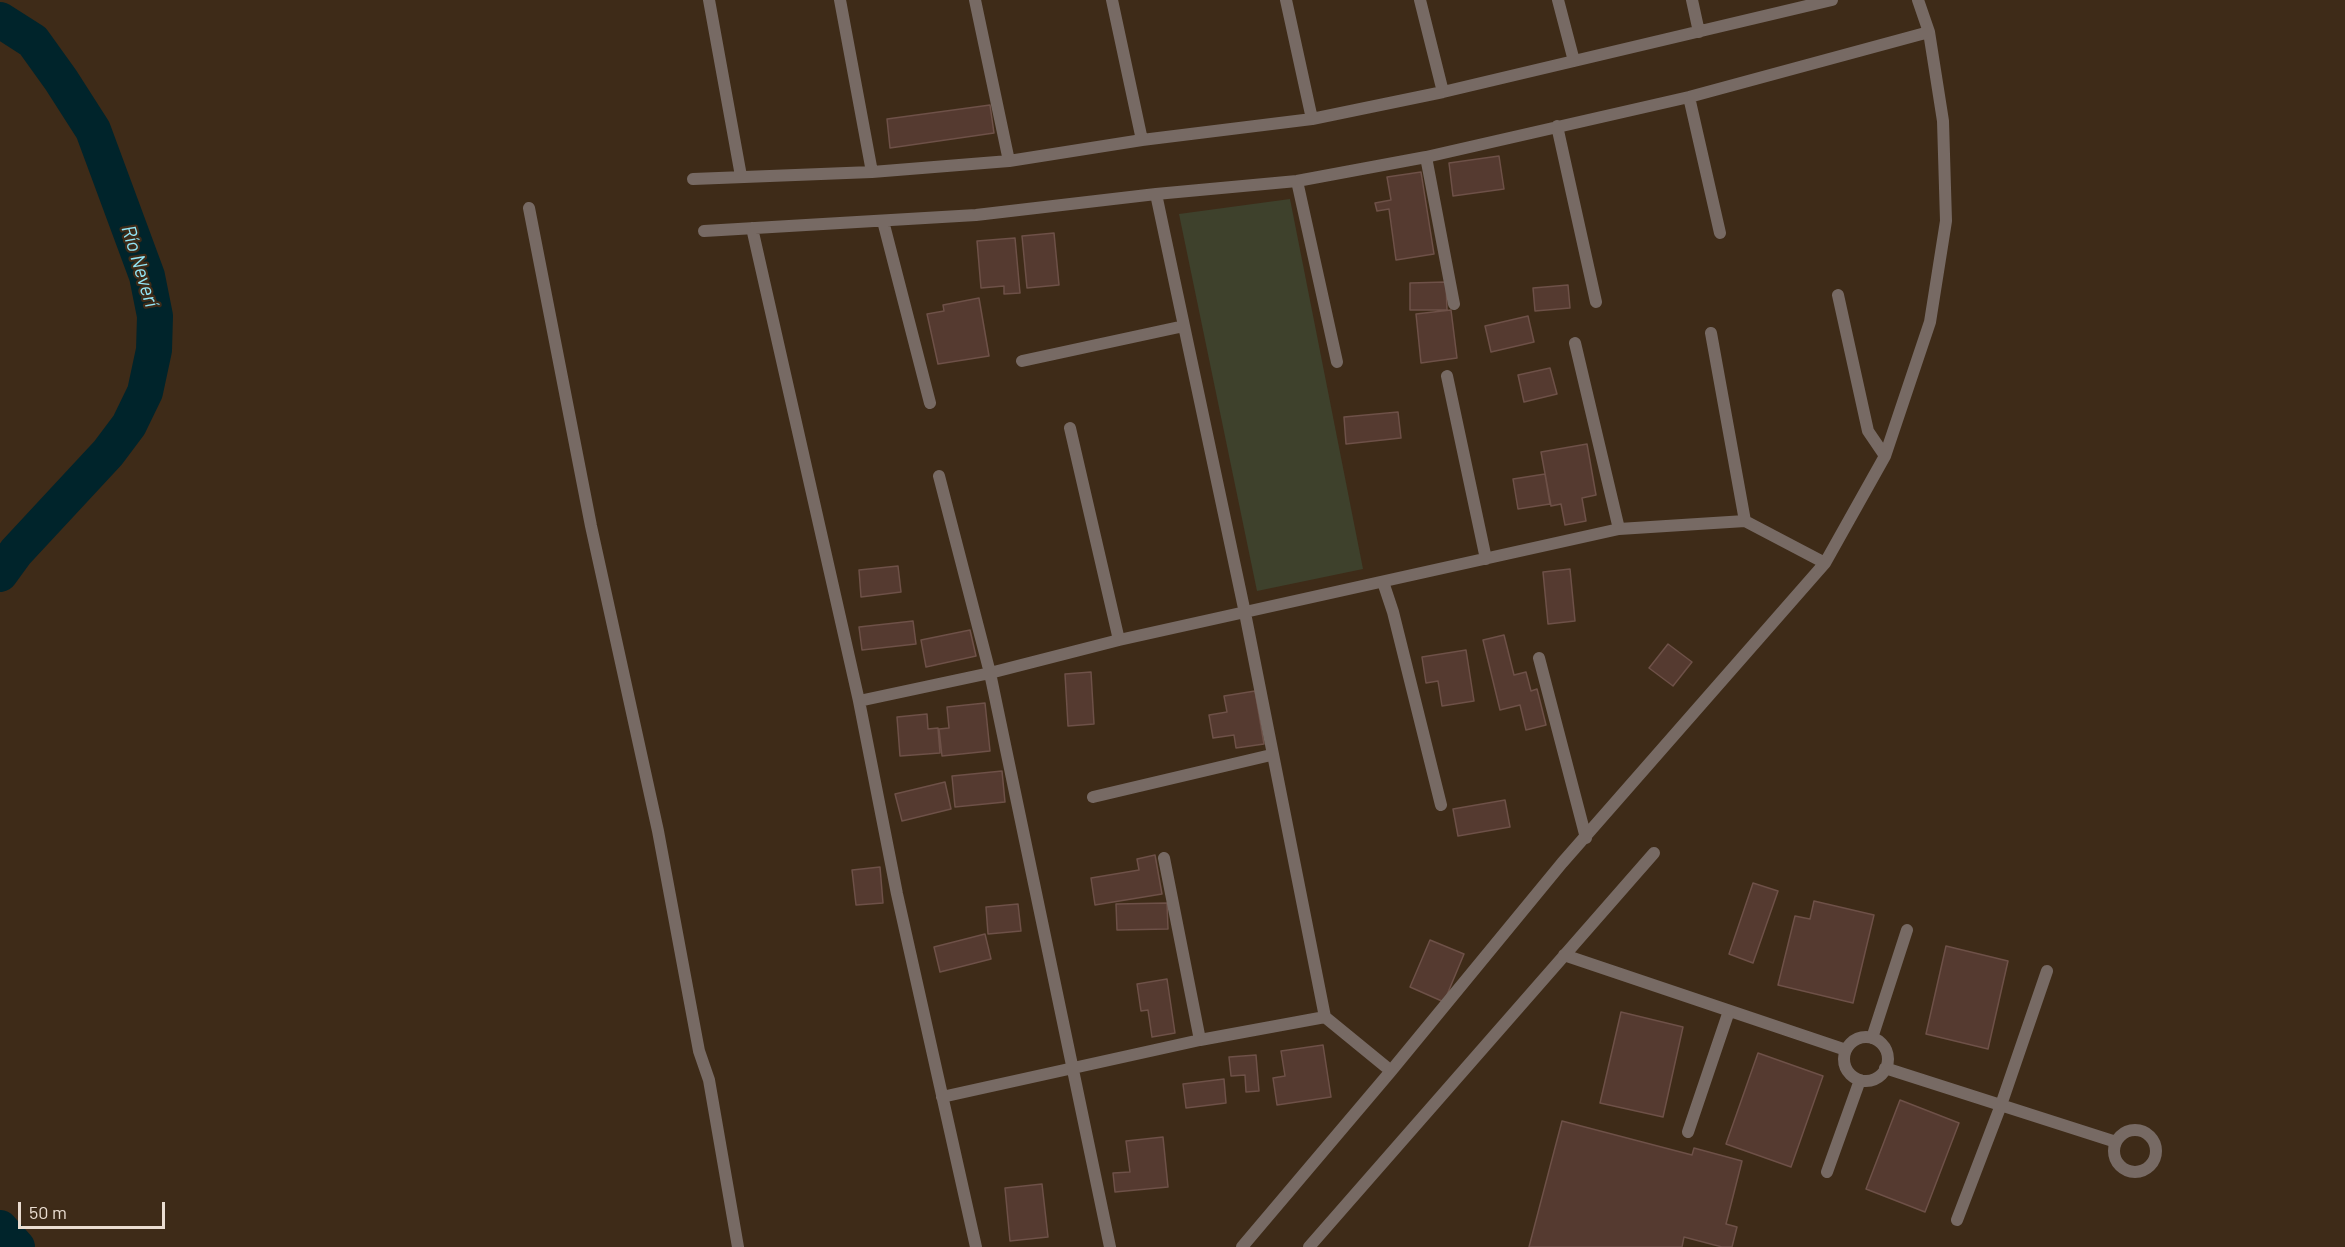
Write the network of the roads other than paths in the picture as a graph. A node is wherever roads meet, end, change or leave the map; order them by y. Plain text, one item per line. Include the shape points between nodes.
1 (710, 0) edge
2 (840, 0) edge
3 (975, 0) edge
4 (1112, 0) edge
5 (1286, 0) edge
6 (1420, 0) edge
7 (1558, 0) edge
8 (1692, 0) edge
9 (1832, 0) edge
10 (1918, 0) edge
11 (1699, 32) junction
12 (1929, 32) junction
13 (1574, 61) junction
14 (1443, 92) junction
15 (1689, 97) junction
16 (1312, 119) junction
17 (1557, 126) junction
18 (1142, 140) junction
19 (1426, 157) junction
20 (1009, 161) junction
21 (872, 172) junction
22 (741, 176) junction
23 (693, 179) dead end
24 (1297, 181) junction
25 (1156, 194) junction
26 (529, 208) dead end
27 (883, 220) junction
28 (752, 228) junction
29 (704, 231) dead end
30 (1720, 233) dead end
31 (1838, 296) dead end
32 (1596, 302) dead end
33 (1454, 304) dead end
34 (1184, 326) junction
35 (1711, 333) dead end
36 (1575, 343) dead end
37 (1022, 361) dead end
38 (1337, 362) dead end
39 (1447, 376) dead end
40 (930, 403) dead end
41 (1070, 428) dead end
42 (1885, 456) junction
43 (939, 476) dead end
44 (1745, 521) junction
45 (1619, 529) junction
46 (1486, 559) junction
47 (1825, 563) junction
48 (1383, 582) junction
49 (1245, 613) junction
50 (1119, 640) junction
51 (1539, 658) dead end
52 (990, 673) junction
53 (859, 701) junction
54 (1271, 755) junction
55 (1093, 797) dead end
56 (1441, 805) dead end
57 (1586, 838) junction
58 (1654, 853) dead end
59 (1164, 858) dead end
60 (1907, 930) dead end
61 (1564, 955) junction
62 (2047, 970) dead end
63 (1729, 1011) junction
64 (1325, 1017) junction
65 (1872, 1038) junction
66 (1200, 1040) junction
67 (1846, 1050) junction
68 (1074, 1068) junction
69 (1885, 1068) junction
70 (1391, 1071) junction
71 (1860, 1080) junction
72 (942, 1097) junction
73 (2001, 1105) junction
74 (1688, 1132) dead end
75 (2116, 1142) dead end
76 (1827, 1172) dead end
77 (1957, 1220) dead end
78 (738, 1247) edge
79 (976, 1247) edge
80 (1110, 1247) edge
81 (1242, 1247) edge
82 (1308, 1247) edge

1 - 22 street
2 - 21 street
3 - 20 street
4 - 18 street
5 - 16 street
6 - 14 street
7 - 13 street
8 - 11 street
9 - 11 street
10 - 12 street
11 - 13 street
12 - 15 street
12 - 42 street via 1943,121 1946,221 1930,322
13 - 14 street
14 - 16 street
15 - 17 street
15 - 30 street
16 - 18 street
17 - 19 street
17 - 32 street
18 - 20 street
19 - 24 street
19 - 33 street
20 - 21 street
21 - 22 street
22 - 23 street
24 - 25 street
24 - 38 street
25 - 27 street via 976,215
25 - 34 street
26 - 78 street via 591,526 658,831 699,1051 710,1080
27 - 28 street
27 - 40 street
28 - 29 street
28 - 53 street
31 - 42 street via 1868,431
34 - 37 street
34 - 49 street
35 - 44 street
36 - 45 street
39 - 46 street
41 - 50 street
42 - 47 street
43 - 52 street
44 - 45 street
44 - 47 street
45 - 46 street
46 - 48 street
47 - 57 street
48 - 49 street
48 - 56 street
49 - 50 street
49 - 54 street
50 - 52 street
51 - 57 street
52 - 53 street
52 - 68 street
53 - 72 street
54 - 55 street
54 - 64 street
57 - 70 street
58 - 61 street
59 - 66 street
60 - 65 street
61 - 63 street
61 - 82 street
62 - 73 street
63 - 67 street
63 - 74 street
64 - 66 street
64 - 70 street
65 - 67 street via 1857,1039
65 - 69 street via 1884,1047
66 - 68 street
67 - 71 street via 1848,1071
68 - 72 street
68 - 80 street
69 - 71 street via 1875,1079
69 - 73 street
70 - 81 street
71 - 76 street
72 - 79 street
73 - 75 street
73 - 77 street

